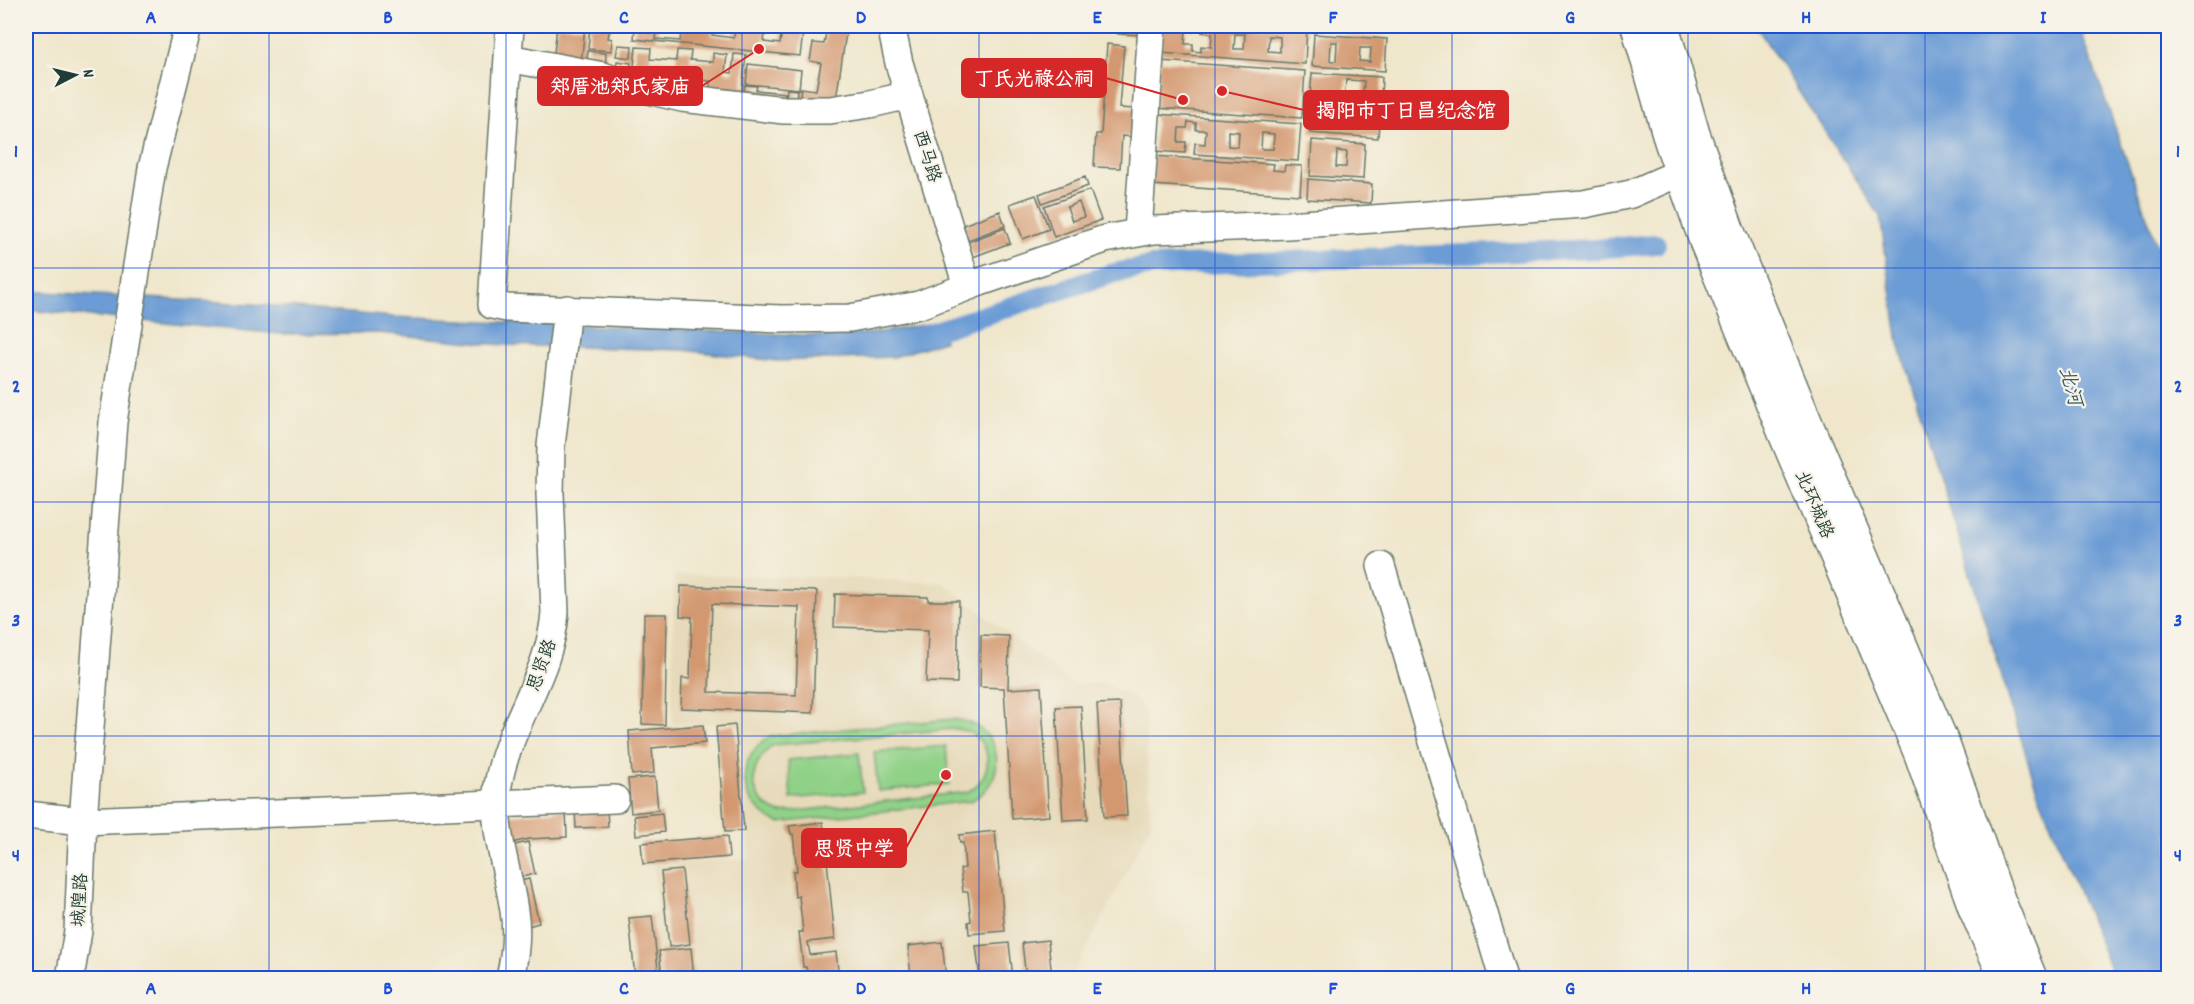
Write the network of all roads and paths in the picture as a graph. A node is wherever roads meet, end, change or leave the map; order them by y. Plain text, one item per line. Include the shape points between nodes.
1 (188, 26) edge
2 (510, 26) edge
3 (891, 26) edge
4 (1152, 26) edge
5 (1638, 26) edge
6 (1662, 26) edge
7 (508, 58) junction
8 (909, 95) junction
9 (1681, 172) junction
10 (1138, 232) junction
11 (968, 286) junction
12 (566, 314) junction
13 (1381, 566) dead end
14 (615, 799) dead end
15 (496, 803) junction
16 (26, 815) edge
17 (83, 821) junction
18 (70, 978) edge
19 (510, 978) edge
20 (1503, 978) edge
21 (2006, 978) edge
22 (2030, 978) edge

1 - 17 street, 城隍路 via 152,168 113,422
2 - 7 street
3 - 8 street, 西马路
4 - 10 street
5 - 9 main road, 北环城路
6 - 22 main road, 北环城路 via 1693,134 1728,232 1943,745
7 - 8 street via 603,76 682,98 784,110 830,110
7 - 12 street via 492,305
8 - 11 street, 西马路
9 - 10 street via 1631,194 1584,204
9 - 21 main road, 北环城路 via 1782,427 1921,753 1976,910
10 - 11 street via 1105,239
11 - 12 street via 919,305 850,318
12 - 15 street, 思贤路 via 550,446 554,628 543,665 505,755
13 - 20 street
14 - 15 street
15 - 17 street
15 - 19 street, 思贤路 via 495,822 516,925
16 - 17 street
17 - 18 street, 城隍路 via 78,931

